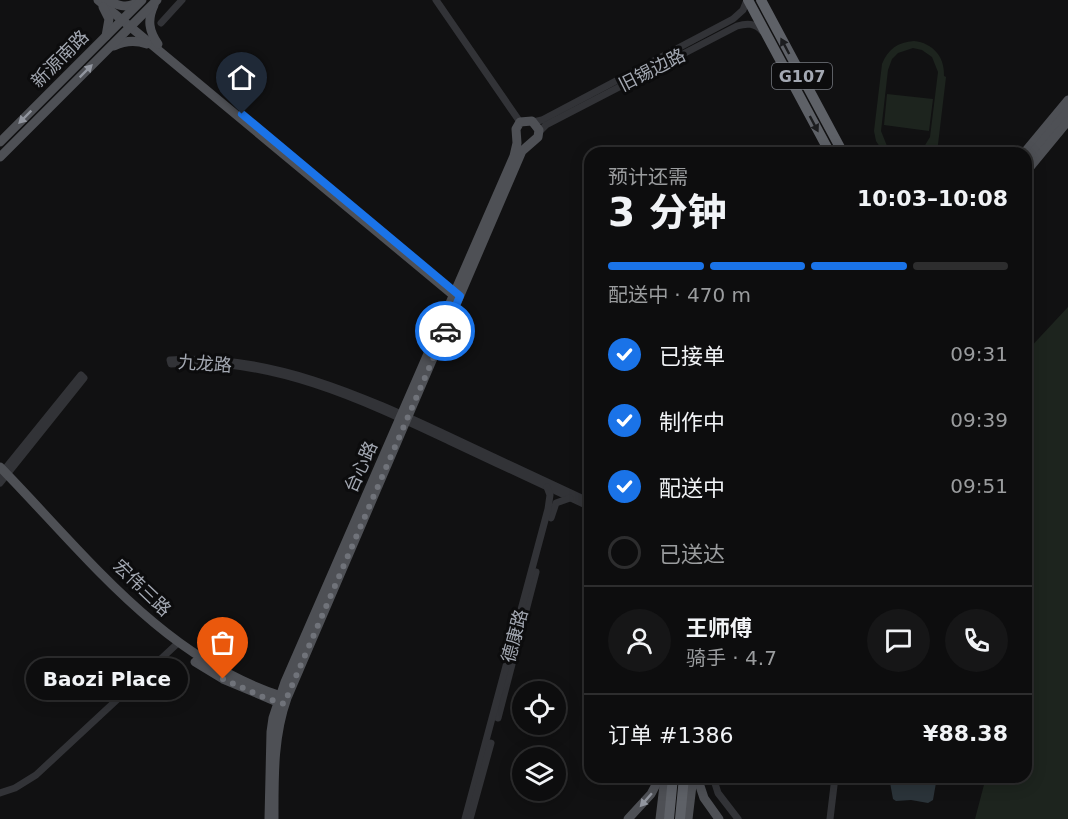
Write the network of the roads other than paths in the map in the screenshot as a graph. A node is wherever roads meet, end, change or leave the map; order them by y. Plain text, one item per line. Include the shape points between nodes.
1 (141, 0) edge
2 (182, 0) edge
3 (436, 0) edge
4 (747, 0) edge
5 (761, 0) edge
6 (102, 1) edge
7 (156, 1) edge
8 (124, 19) junction
9 (161, 22) dead end
10 (132, 26) junction
11 (766, 35) junction
12 (105, 38) junction
13 (157, 46) junction
14 (110, 48) junction
15 (1068, 100) edge
16 (1068, 111) edge
17 (1068, 121) edge
18 (520, 122) junction
19 (533, 122) junction
20 (539, 132) junction
21 (516, 136) junction
22 (0, 142) edge
23 (529, 144) junction
24 (827, 147) edge
25 (840, 147) edge
26 (1029, 147) edge
27 (1032, 154) edge
28 (0, 157) edge
29 (1032, 165) edge
30 (457, 296) junction
31 (82, 377) dead end
32 (404, 418) junction
33 (2, 475) edge
34 (547, 487) junction
35 (570, 498) junction
36 (584, 499) edge
37 (584, 504) edge
38 (175, 645) junction
39 (282, 700) junction
40 (657, 783) edge
41 (664, 783) edge
42 (672, 783) edge
43 (683, 783) edge
44 (694, 783) edge
45 (698, 783) edge
46 (714, 783) edge
47 (834, 783) edge
48 (0, 793) edge
49 (269, 819) edge
50 (274, 819) edge
51 (465, 819) edge
52 (470, 819) edge
53 (628, 819) edge
54 (660, 819) edge
55 (669, 819) edge
56 (680, 819) edge
57 (688, 819) edge
58 (719, 819) edge
59 (738, 819) edge
60 (830, 819) edge

1 - 6 main road via 128,7
1 - 8 main road, 新源南路
2 - 9 street
3 - 18 street
4 - 11 highway, G107
4 - 19 street, 旧锡边路 via 733,19
25 -> 5 highway, G107
6 - 8 main road
6 - 12 main road via 110,25
7 - 10 main road
7 - 13 main road via 149,28
8 - 10 main road
8 - 12 main road, 新源南路
10 - 13 main road
10 - 14 main road
11 - 20 street, 旧锡边路 via 755,25 737,26
11 -> 24 highway, G107
12 -> 22 main road, 新源南路
13 - 14 main road via 126,41
13 - 30 main road
28 -> 14 main road
15 - 26 main road
16 - 27 main road
17 - 29 main road
18 - 19 main road
18 - 21 main road
19 - 20 main road
20 - 23 main road via 536,141
21 - 23 main road
21 - 30 main road, 台心路 via 513,156
23 - 30 main road, 台心路 via 522,151
30 - 32 main road, 台心路
31 - 33 street
32 - 32 street, 九龙路 via 336,387 284,371 227,360 170,360 171,364 227,364 304,381
32 - 34 street, 九龙路
32 - 36 street, 九龙路
32 - 39 main road, 台心路
33 - 38 main road, 宏伟三路 via 108,587 150,628
34 - 35 street, 九龙路
34 - 51 street, 德康路 via 548,509
35 - 37 street, 九龙路
35 - 52 street, 德康路 via 556,503 552,511
38 - 39 main road, 宏伟三路
38 - 48 street via 36,775
39 - 49 main road, 台心路 via 271,732
39 - 50 main road, 台心路 via 275,754
40 -> 53 main road
41 - 54 main road
42 - 55 highway
43 - 56 highway
44 - 57 main road
45 - 58 main road
46 - 59 street
47 - 60 street

